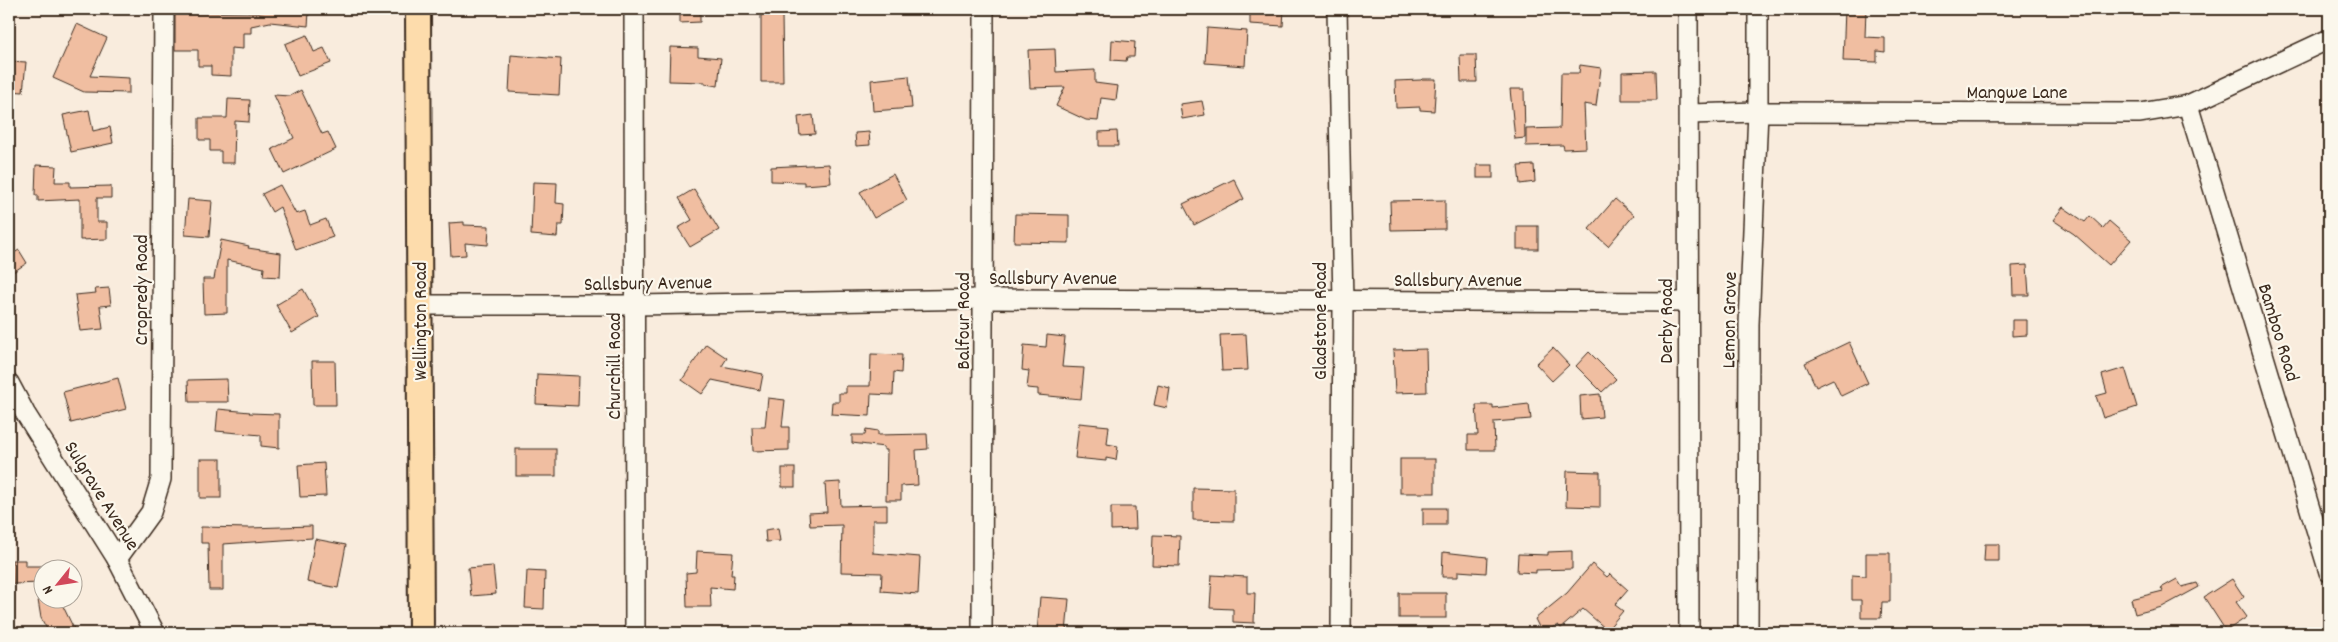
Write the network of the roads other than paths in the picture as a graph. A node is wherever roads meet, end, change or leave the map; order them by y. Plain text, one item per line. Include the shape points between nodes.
1 (164, 9) edge
2 (418, 9) edge
3 (634, 9) edge
4 (984, 9) edge
5 (1337, 9) edge
6 (1688, 9) edge
7 (1758, 9) edge
8 (2329, 40) edge
9 (2188, 105) junction
10 (1758, 112) junction
11 (1689, 114) junction
12 (985, 299) junction
13 (1342, 302) junction
14 (1688, 302) junction
15 (419, 305) junction
16 (636, 305) junction
17 (9, 383) edge
18 (17, 414) edge
19 (117, 559) junction
20 (2329, 572) edge
21 (155, 633) edge
22 (421, 633) edge
23 (635, 633) edge
24 (982, 633) edge
25 (1341, 633) edge
26 (1689, 633) edge
27 (1748, 633) edge

1 - 19 street, Cropredy Road via 161,479 151,512
2 - 15 main road, Wellington Road
3 - 16 street, Churchill Road
4 - 12 street, Balfour Road
5 - 13 street, Gladstone Road
6 - 11 street, Derby Road
7 - 10 street, Lemon Grove
8 - 9 street, Mangwe Lane
9 - 10 street, Mangwe Lane via 2140,113
9 - 20 street, Bamboo Road
10 - 11 street, Mangwe Lane
10 - 27 street, Lemon Grove via 1749,324
11 - 14 street, Derby Road
12 - 13 street, Sallsbury Avenue
12 - 16 street, Sallsbury Avenue
12 - 24 street, Balfour Road
13 - 14 street, Sallsbury Avenue
13 - 25 street, Gladstone Road
14 - 26 street, Derby Road
15 - 16 street, Sallsbury Avenue
15 - 22 main road, Wellington Road
16 - 23 street, Churchill Road
17 - 18 street, Sulgrave Avenue
18 - 19 street, Sulgrave Avenue
19 - 21 street, Sulgrave Avenue

